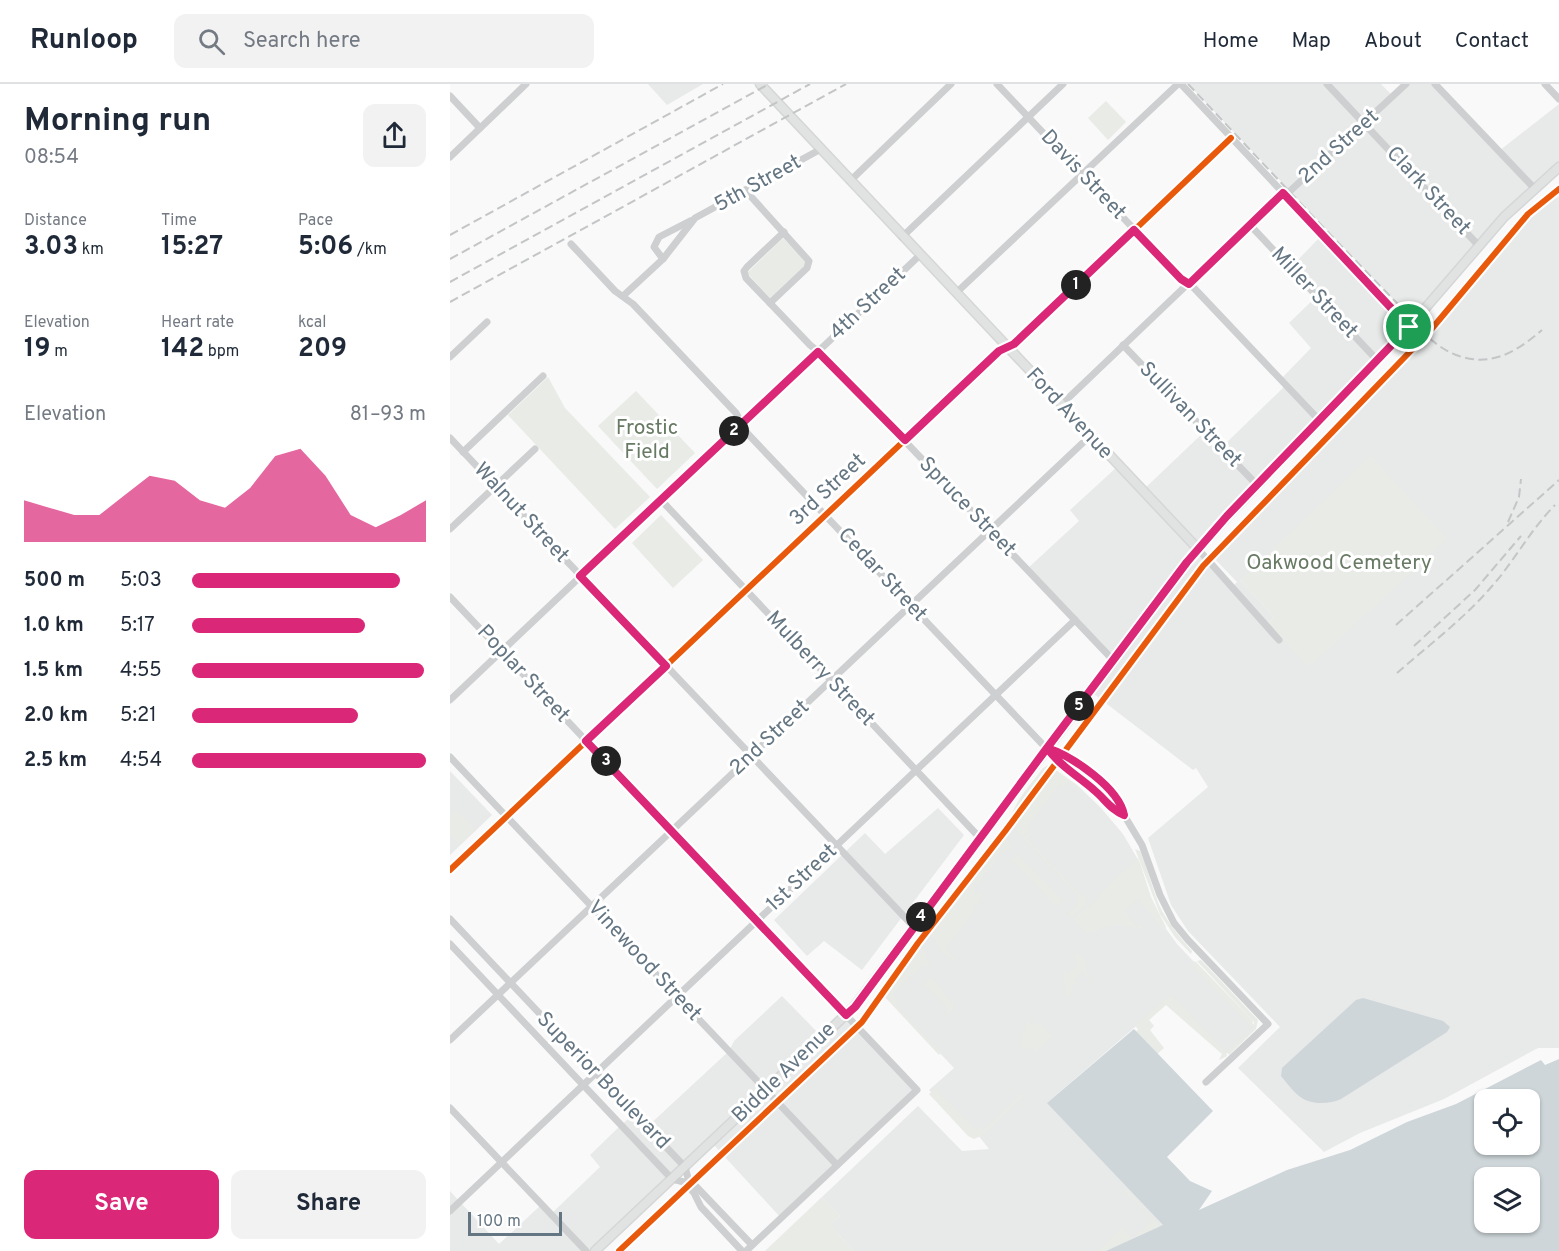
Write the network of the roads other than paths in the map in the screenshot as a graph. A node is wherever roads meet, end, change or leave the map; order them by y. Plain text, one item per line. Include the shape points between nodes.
1 (526, 84) edge
2 (760, 84) edge
3 (951, 84) edge
4 (997, 84) edge
5 (1063, 84) edge
6 (1180, 84) edge
7 (1327, 84) edge
8 (1406, 84) edge
9 (1435, 84) edge
10 (1545, 84) edge
11 (450, 96) edge
12 (1559, 99) edge
13 (1028, 117) junction
14 (1365, 123) junction
15 (480, 128) junction
16 (1231, 138) junction
17 (820, 149) junction
18 (450, 157) edge
19 (1559, 167) edge
20 (1082, 174) junction
21 (850, 181) junction
22 (1533, 188) junction
23 (746, 190) junction
24 (1283, 193) junction
25 (695, 218) junction
26 (1250, 225) junction
27 (1134, 230) junction
28 (784, 232) junction
29 (902, 237) junction
30 (571, 244) dead end
31 (1479, 246) junction
32 (920, 255) junction
33 (663, 259) junction
34 (1189, 284) junction
35 (956, 293) junction
36 (623, 296) junction
37 (770, 303) junction
38 (487, 322) dead end
39 (1409, 327) junction
40 (1123, 345) junction
41 (1006, 347) junction
42 (818, 352) junction
43 (450, 357) edge
44 (1377, 361) junction
45 (543, 376) dead end
46 (1061, 405) junction
47 (1320, 421) junction
48 (742, 423) junction
49 (1090, 436) junction
50 (450, 438) edge
51 (905, 440) junction
52 (535, 449) dead end
53 (463, 452) junction
54 (1257, 485) junction
55 (495, 486) junction
56 (661, 500) junction
57 (825, 515) junction
58 (450, 529) edge
59 (989, 530) junction
60 (1198, 549) junction
61 (580, 576) junction
62 (746, 590) junction
63 (450, 597) edge
64 (910, 605) junction
65 (1075, 620) junction
66 (1279, 640) dead end
67 (501, 651) junction
68 (1113, 660) junction
69 (666, 666) junction
70 (831, 680) junction
71 (995, 695) junction
72 (450, 700) edge
73 (586, 741) junction
74 (1047, 748) junction
75 (751, 756) junction
76 (450, 757) edge
77 (916, 770) junction
78 (507, 816) junction
79 (671, 831) junction
80 (980, 838) junction
81 (836, 845) junction
82 (450, 870) edge
83 (592, 906) junction
84 (450, 919) edge
85 (757, 921) junction
86 (914, 927) junction
87 (450, 944) edge
88 (510, 983) junction
89 (498, 995) junction
90 (677, 996) junction
91 (846, 1015) junction
92 (450, 1040) edge
93 (596, 1073) junction
94 (1206, 1082) dead end
95 (583, 1085) junction
96 (766, 1090) junction
97 (450, 1108) edge
98 (501, 1162) junction
99 (837, 1165) junction
100 (685, 1167) junction
101 (672, 1179) junction
102 (450, 1211) edge
103 (752, 1245) junction
104 (586, 1251) edge
105 (595, 1251) edge
106 (744, 1251) edge

1 - 15 street
2 - 17 main road, Ford Avenue
3 - 21 street
4 - 13 street, Davis Street
5 - 13 street, 4th Street
6 - 16 street
6 - 20 street
7 - 14 street, Clark Street
8 - 14 street, 2nd Street
9 - 22 street
10 - 12 street
11 - 15 street
13 - 20 street, Davis Street
13 - 29 street, 4th Street
14 - 24 street, 2nd Street via 1290,191
14 - 31 street, Clark Street
15 - 18 street
16 - 24 street
16 - 27 street, 3rd Street
17 - 21 main road, Ford Avenue
17 - 23 street, 5th Street
19 - 22 main road, Biddle Avenue
20 - 27 street, Davis Street
20 - 35 street
21 - 29 main road, Ford Avenue
22 - 31 main road, Biddle Avenue
23 - 25 street, 5th Street
23 - 28 street
24 - 26 street, 2nd Street
24 - 39 street
25 - 33 street, 5th Street
25 - 33 street, 5th Street via 656,240 654,247
26 - 34 street, 2nd Street
26 - 44 street, Miller Street
27 - 34 street, Davis Street
27 - 41 street, 3rd Street via 1014,344
28 - 37 street via 809,264
28 - 37 street, Spruce Street via 744,271
29 - 32 main road, Ford Avenue
30 - 36 street, Cedar Street
31 - 39 main road, Biddle Avenue
32 - 35 main road, Ford Avenue
32 - 42 street, 4th Street
33 - 36 street, 5th Street
34 - 40 street, 2nd Street
34 - 47 street, Davis Street
35 - 41 main road, Ford Avenue
36 - 48 street, Cedar Street
37 - 42 street, Spruce Street
38 - 43 street
39 - 44 main road, Biddle Avenue
40 - 46 street, 2nd Street
40 - 54 street, Sullivan Street
41 - 46 main road, Ford Avenue
41 - 51 street, 3rd Street
42 - 48 street, 4th Street
42 - 51 street, Spruce Street
44 - 47 main road, Biddle Avenue
45 - 53 street
46 - 49 main road, Ford Avenue
47 - 54 main road, Biddle Avenue
48 - 56 street, 4th Street
48 - 57 street, Cedar Street
49 - 59 street, 2nd Street
49 - 60 main road, Ford Avenue
50 - 53 street, Walnut Street
51 - 57 street, 3rd Street
51 - 59 street, Spruce Street
52 - 55 street
53 - 55 street, Walnut Street
54 - 60 main road, Biddle Avenue
55 - 58 street
55 - 61 street, Walnut Street
56 - 61 street, 4th Street
56 - 62 street, Mulberry Street
57 - 62 street, 3rd Street
57 - 64 street, Cedar Street
59 - 64 street, 2nd Street
59 - 65 street, Spruce Street
60 - 66 street, Ford Avenue
60 - 68 main road, Biddle Avenue
61 - 67 street, 4th Street
61 - 69 street, Walnut Street
62 - 69 street, 3rd Street
62 - 70 street, Mulberry Street
63 - 67 street, Poplar Street
64 - 70 street, 2nd Street
64 - 71 street, Cedar Street
65 - 68 street, Spruce Street
65 - 71 street, 1st Street
67 - 72 street, 4th Street
67 - 73 street, Poplar Street
68 - 74 main road, Biddle Avenue
69 - 73 street, 3rd Street
69 - 75 street, Walnut Street
70 - 75 street, 2nd Street
70 - 77 street, Mulberry Street
71 - 74 street, Cedar Street
71 - 77 street, 1st Street
73 - 78 street, 3rd Street
73 - 79 street, Poplar Street
74 - 80 main road, Biddle Avenue
74 - 94 street, Cedar Street via 1066,755 1122,804 1174,923 1268,1024
75 - 79 street, 2nd Street
75 - 81 street, Walnut Street
76 - 78 street, Vinewood Street
77 - 80 street, Mulberry Street
77 - 81 street, 1st Street
78 - 82 street, 3rd Street
78 - 83 street, Vinewood Street
79 - 83 street, 2nd Street
79 - 85 street, Poplar Street
80 - 86 main road, Biddle Avenue
81 - 85 street, 1st Street
81 - 86 street, Walnut Street
83 - 88 street, 2nd Street
83 - 90 street, Vinewood Street
84 - 88 street, Superior Boulevard
85 - 90 street, 1st Street
85 - 91 street, Poplar Street
86 - 91 main road, Biddle Avenue
87 - 89 street, Superior Boulevard
88 - 89 street, 2nd Street
88 - 93 street, Superior Boulevard
89 - 92 street, 2nd Street
89 - 95 street, Superior Boulevard
90 - 93 street, 1st Street
90 - 96 street, Vinewood Street
91 - 96 main road, Biddle Avenue
91 - 99 street, Poplar Street via 917,1090
93 - 95 street, 1st Street
93 - 100 street, Superior Boulevard
95 - 98 street, 1st Street
95 - 101 street, Superior Boulevard
96 - 99 street, Vinewood Street
96 - 100 main road, Biddle Avenue
97 - 98 street
98 - 102 street, 1st Street
98 - 104 street
99 - 103 street
100 - 101 main road, Biddle Avenue
100 - 103 street, Superior Boulevard via 688,1178
101 - 105 main road, Biddle Avenue
101 - 106 street, Superior Boulevard via 684,1182 704,1210
103 - 106 street

